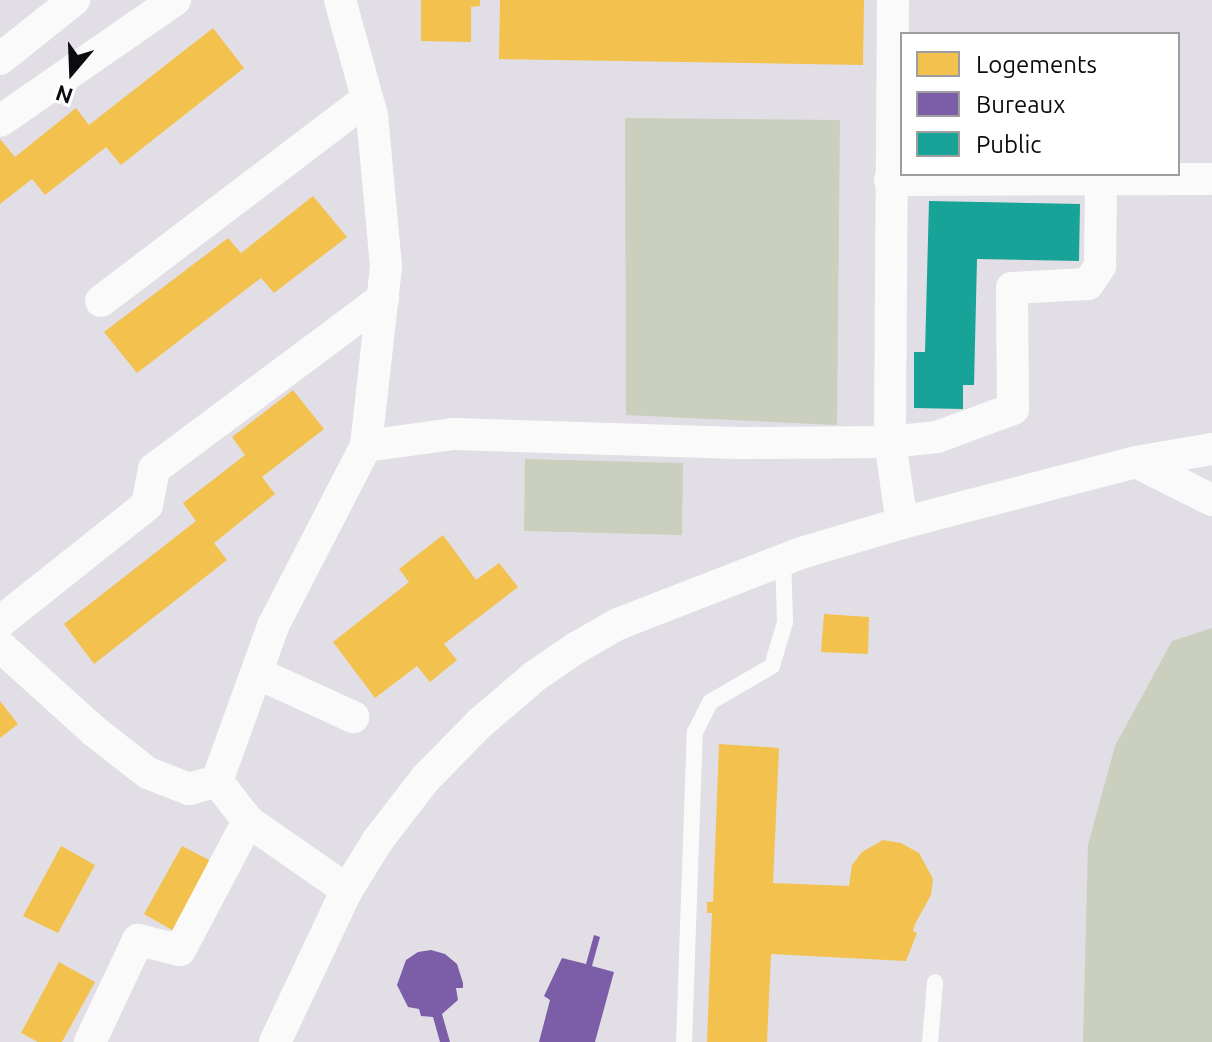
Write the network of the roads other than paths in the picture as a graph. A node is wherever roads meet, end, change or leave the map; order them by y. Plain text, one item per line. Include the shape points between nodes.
1 (74, 0) edge
2 (175, 0) edge
3 (340, 0) edge
4 (893, 0) edge
5 (0, 59) edge
6 (367, 99) junction
7 (0, 121) edge
8 (1210, 179) dead end
9 (890, 180) junction
10 (1101, 180) junction
11 (383, 298) junction
12 (101, 301) dead end
13 (1212, 428) edge
14 (890, 442) junction
15 (366, 446) junction
16 (1197, 451) edge
17 (1136, 462) junction
18 (1212, 500) edge
19 (902, 523) junction
20 (783, 559) junction
21 (0, 622) edge
22 (0, 646) edge
23 (257, 673) junction
24 (353, 717) dead end
25 (217, 781) junction
26 (248, 821) junction
27 (347, 890) junction
28 (935, 982) dead end
29 (90, 1042) edge
30 (275, 1042) edge
31 (684, 1042) edge
32 (930, 1042) edge

1 - 5 street
2 - 7 street
3 - 6 street
4 - 9 street
6 - 11 street via 386,267
6 - 12 street
8 - 10 street
9 - 10 street
9 - 14 street
10 - 14 street via 1100,266 1088,284 1012,288 1013,409 937,437
11 - 15 street
11 - 21 street via 154,469 147,505
13 - 16 street
14 - 15 street via 454,434
14 - 19 street
15 - 23 street via 273,626
16 - 17 street
17 - 18 street
17 - 19 street
19 - 20 street
20 - 27 street via 618,624 535,676 426,778
20 - 31 lane via 785,622 772,666 710,702 695,732
22 - 25 street via 148,773 189,789
23 - 24 street
23 - 25 street
25 - 26 street
26 - 27 street
26 - 29 street via 180,950 138,940
27 - 30 street
28 - 32 lane

